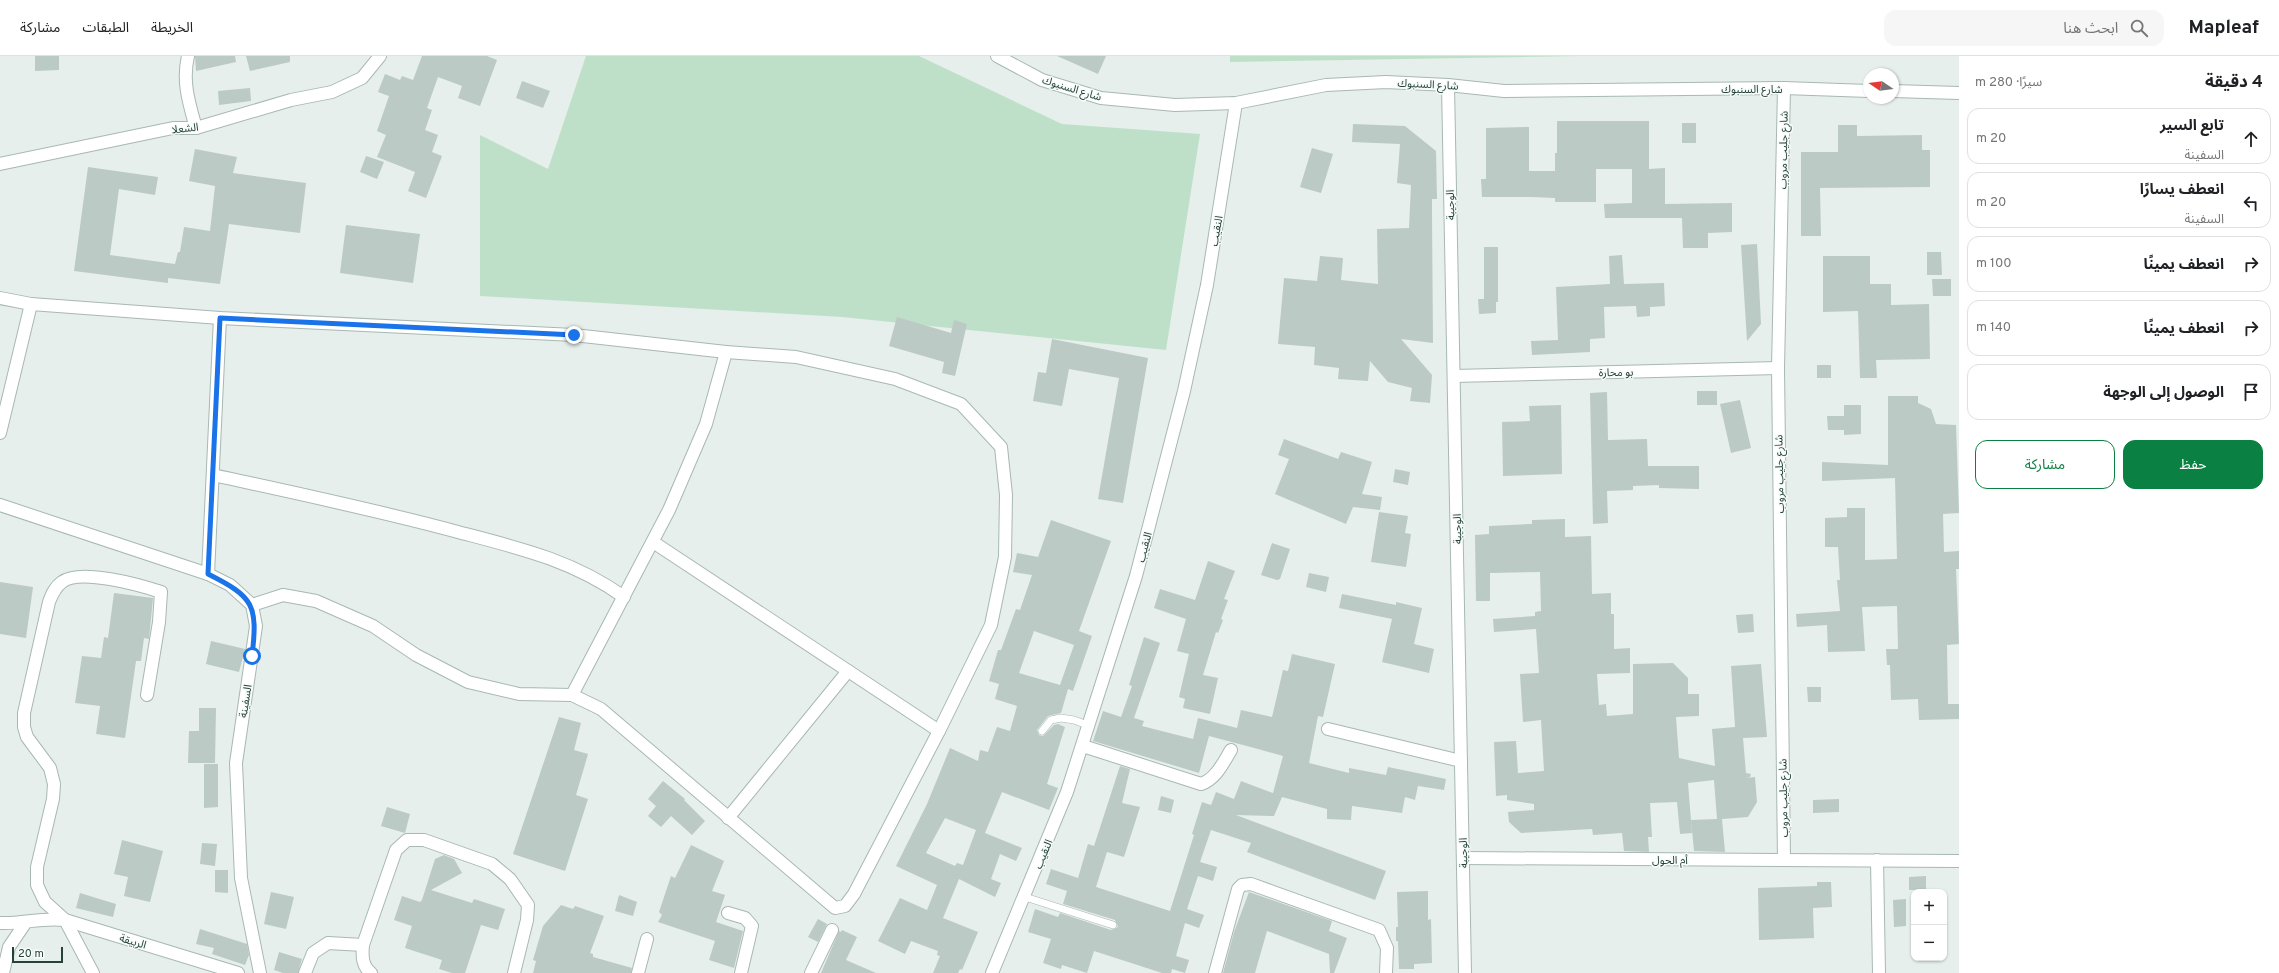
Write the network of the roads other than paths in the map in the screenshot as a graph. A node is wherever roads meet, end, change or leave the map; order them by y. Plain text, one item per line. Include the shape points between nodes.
1 (188, 56) edge
2 (380, 56) edge
3 (997, 56) edge
4 (1448, 85) junction
5 (1784, 88) junction
6 (1863, 90) edge
7 (1899, 91) edge
8 (1959, 93) edge
9 (1236, 103) junction
10 (196, 128) junction
11 (0, 164) edge
12 (0, 298) edge
13 (31, 304) junction
14 (220, 318) junction
15 (726, 352) junction
16 (1778, 368) junction
17 (1454, 376) junction
18 (0, 432) edge
19 (213, 475) junction
20 (0, 505) edge
21 (653, 542) junction
22 (208, 574) junction
23 (624, 597) junction
24 (252, 605) junction
25 (848, 671) junction
26 (147, 695) dead end
27 (572, 695) junction
28 (1090, 726) junction
29 (1328, 729) dead end
30 (939, 731) junction
31 (1042, 731) dead end
32 (1083, 746) junction
33 (1231, 750) dead end
34 (1461, 761) junction
35 (728, 818) junction
36 (1463, 858) junction
37 (1784, 860) junction
38 (1877, 860) junction
39 (1959, 860) edge
40 (1025, 897) junction
41 (728, 912) dead end
42 (64, 920) junction
43 (26, 922) junction
44 (0, 923) edge
45 (1113, 924) dead end
46 (832, 930) dead end
47 (647, 939) dead end
48 (363, 945) junction
49 (1, 973) edge
50 (94, 973) edge
51 (238, 973) edge
52 (260, 973) edge
53 (305, 973) edge
54 (371, 973) edge
55 (514, 973) edge
56 (638, 973) edge
57 (741, 973) edge
58 (811, 973) edge
59 (992, 973) edge
60 (1215, 973) edge
61 (1386, 973) edge
62 (1466, 973) edge
63 (1879, 973) edge

1 - 10 street via 184,72 186,92
2 - 10 street, الشعلا via 362,78 332,92 291,100
3 - 9 street, شارع السنبوك via 1042,80 1101,98 1175,104
4 - 5 street, شارع السنبوك via 1504,91
4 - 9 street, شارع السنبوك via 1386,82 1326,85
4 - 17 street, الوجيبة
5 - 6 street, شارع السنبوك
5 - 16 street, شارع جليب مروب
7 - 8 street
9 - 28 street, النقيب via 1208,277 1184,391 1136,576
10 - 11 street, الشعلا via 173,128
12 - 13 street
13 - 14 street
13 - 18 street
14 - 15 street via 574,335
14 - 19 street
15 - 21 street via 706,424
15 - 30 street via 796,357 895,379 961,404 1001,447 1006,495 1005,557 991,625
16 - 17 street, بو محارة
16 - 37 street, شارع جليب مروب
17 - 34 street, الوجيبة
19 - 22 street
19 - 23 street via 406,518 545,555 602,582
20 - 22 street
21 - 23 street
21 - 25 street
22 - 24 street via 230,585
23 - 27 street
24 - 27 street via 283,595 316,601 373,626 416,655 468,682 519,694
24 - 52 street, السفينة via 256,626 236,763 241,878
25 - 30 street
25 - 35 street
26 - 42 street via 159,622 161,592 141,585 88,576 63,581 54,590 49,602 24,713 24,727 27,737 50,768 54,784 53,799 37,867 37,885 45,902
27 - 35 street via 601,709
28 - 31 lane via 1061,718 1052,720
28 - 32 street, النقيب
29 - 34 street
30 - 35 street via 854,894 845,906 835,908
32 - 33 street via 1201,784 1208,782 1215,775
32 - 40 street, النقيب via 1058,817
34 - 36 street, الوجيبة
36 - 37 street, أم الحول
36 - 62 street, الوجيبة
37 - 38 street, أم الحول
38 - 39 street, أم الحول
38 - 63 street
40 - 45 lane
40 - 59 street, النقيب
41 - 57 street via 746,918 752,926
42 - 43 street, الربيقة via 50,918
42 - 50 street
42 - 51 street, الربيقة
43 - 44 street, الربيقة
43 - 49 street via 9,947
46 - 58 street
47 - 56 street
48 - 53 street via 328,943 313,954
48 - 54 street via 362,959
48 - 55 street via 396,850 407,840 424,840 492,864 510,879 528,905 527,920
60 - 61 street via 1238,889 1242,885 1252,884 1379,930 1387,948

